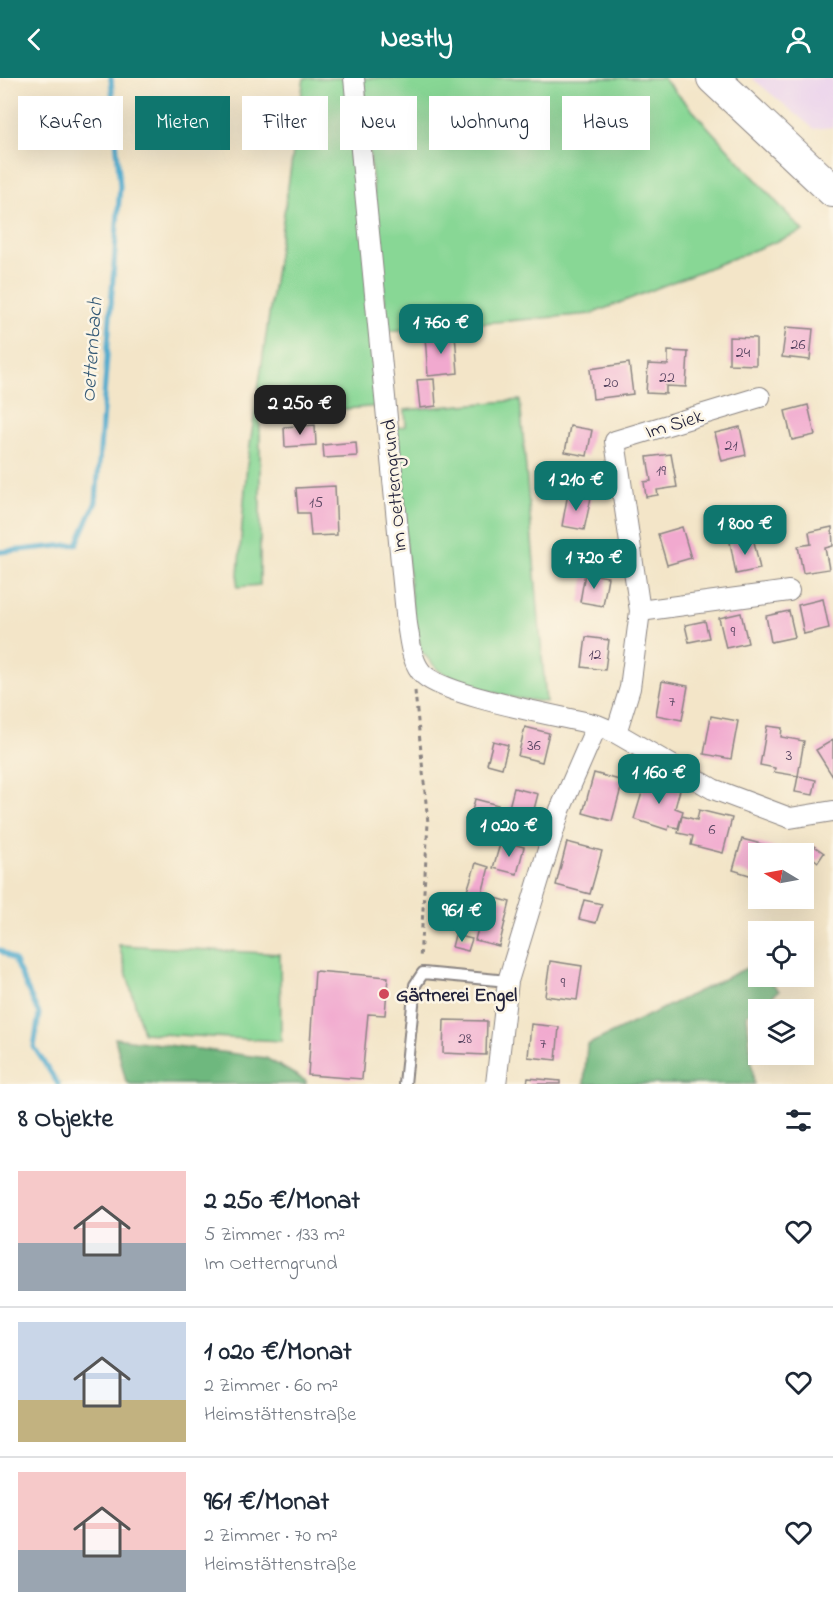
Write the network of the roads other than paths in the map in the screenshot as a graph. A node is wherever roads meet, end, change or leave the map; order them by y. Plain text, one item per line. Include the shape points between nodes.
1 (354, 78) edge
2 (712, 78) edge
3 (833, 191) edge
4 (759, 397) dead end
5 (789, 591) dead end
6 (640, 611) junction
7 (597, 725) junction
8 (616, 733) junction
9 (833, 811) edge
10 (508, 981) junction
11 (405, 1084) edge
12 (496, 1084) edge

1 - 7 street, Im Oetterngrund via 407,624 416,664 434,682 464,693
2 - 3 main road
4 - 6 street, Im Siek via 615,441
5 - 6 street
6 - 8 street, Im Siek via 630,688
7 - 8 street
7 - 10 street via 560,810
8 - 9 street via 713,789 790,818
10 - 11 lane via 423,973 415,985
10 - 12 street

